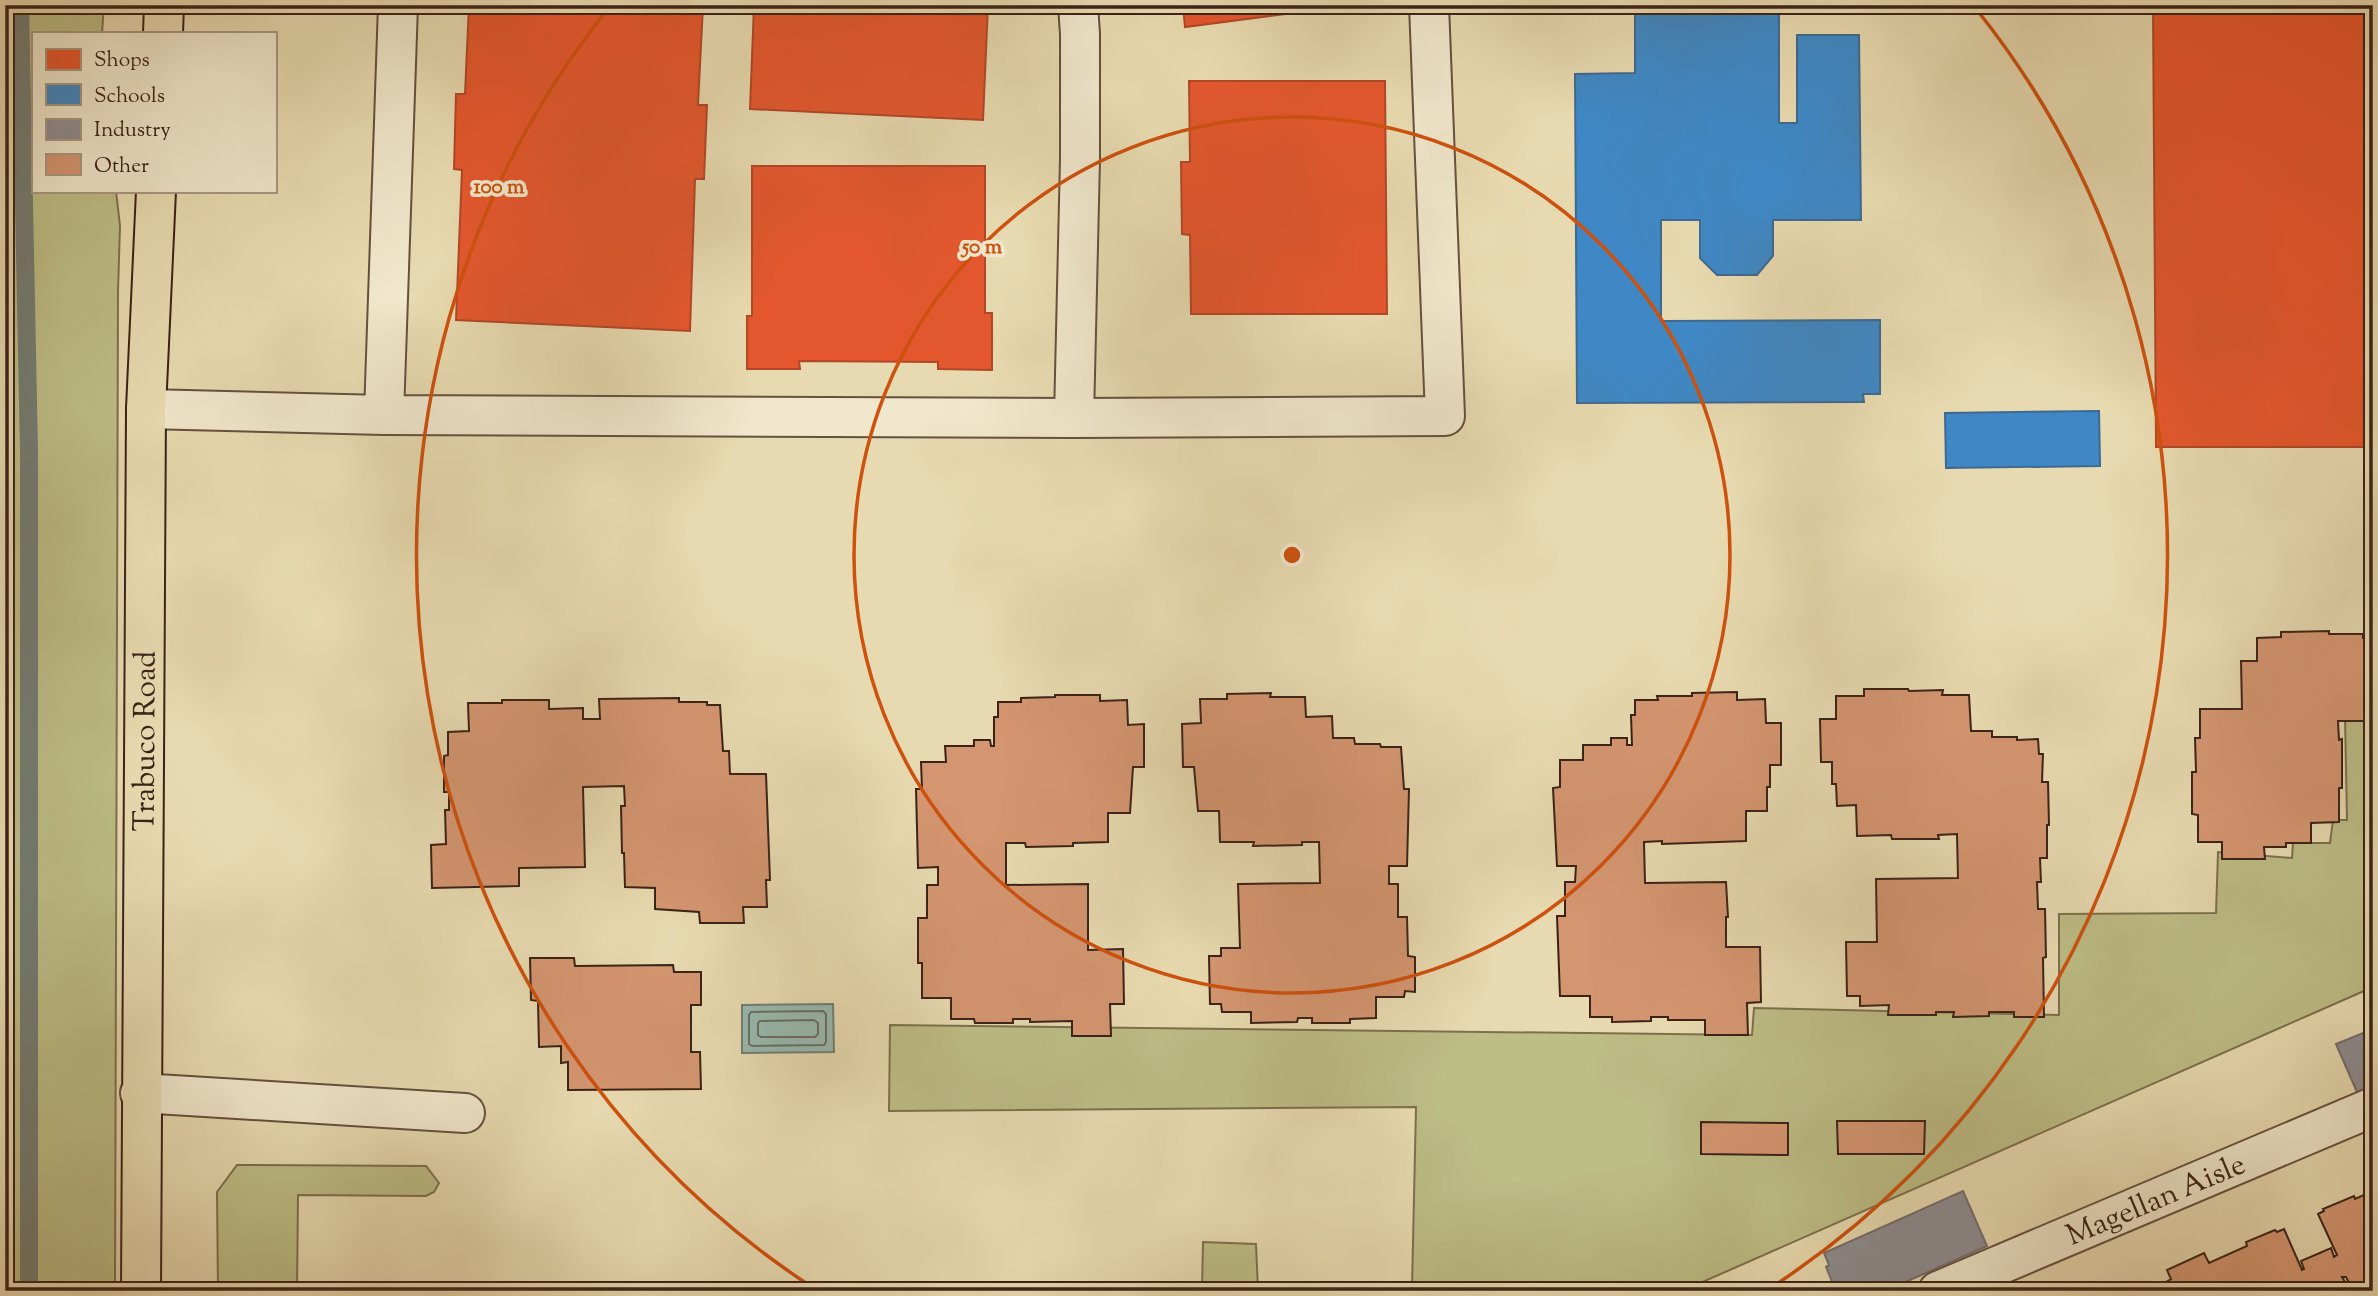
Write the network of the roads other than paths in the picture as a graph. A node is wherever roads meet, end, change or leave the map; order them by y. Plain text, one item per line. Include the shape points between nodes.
1 (164, 5) edge
2 (398, 5) edge
3 (1077, 5) edge
4 (1429, 5) edge
5 (163, 32) edge
6 (156, 192) edge
7 (146, 410) junction
8 (384, 415) junction
9 (1074, 418) junction
10 (140, 1093) junction
11 (2373, 1107) edge
12 (465, 1113) dead end
13 (141, 1291) edge
14 (1938, 1291) edge

1 - 5 main road
2 - 8 street
3 - 9 street via 1080,159
4 - 9 street via 1445,416
6 - 7 main road, Trabuco Road
7 - 8 street
7 - 10 main road, Trabuco Road
8 - 9 street
10 - 12 street
10 - 13 main road, Trabuco Road
11 - 14 street, Magellan Aisle

